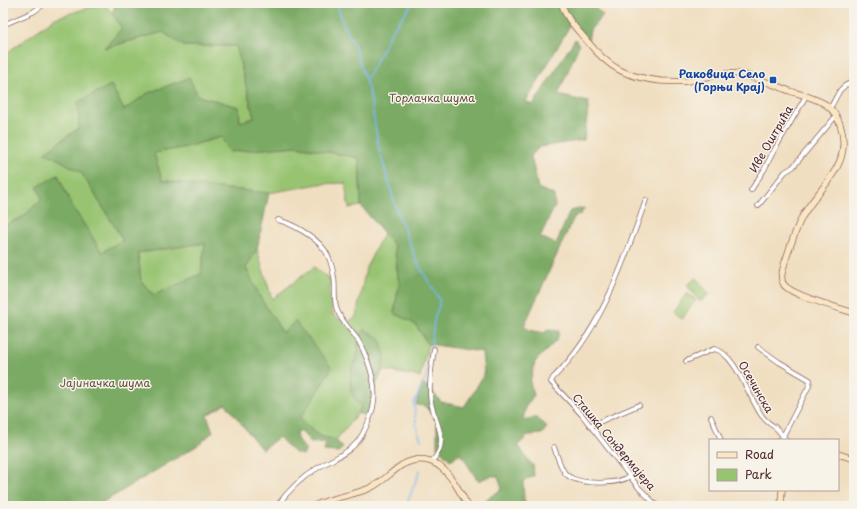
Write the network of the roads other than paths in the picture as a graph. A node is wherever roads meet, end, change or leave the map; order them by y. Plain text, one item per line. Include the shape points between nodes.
1 (46, 3) edge
2 (562, 3) edge
3 (3, 25) edge
4 (854, 81) edge
5 (806, 96) junction
6 (830, 108) junction
7 (836, 116) junction
8 (751, 190) dead end
9 (646, 200) dead end
10 (758, 206) dead end
11 (278, 220) dead end
12 (854, 313) edge
13 (758, 347) dead end
14 (434, 349) dead end
15 (686, 360) dead end
16 (639, 405) dead end
17 (712, 417) dead end
18 (590, 426) junction
19 (784, 438) edge
20 (721, 439) edge
21 (554, 447) dead end
22 (839, 454) edge
23 (854, 459) edge
24 (432, 461) junction
25 (630, 476) junction
26 (782, 491) edge
27 (277, 506) edge
28 (314, 506) edge
29 (468, 506) edge
30 (657, 506) edge
31 (781, 506) edge

1 - 3 street via 33,12
2 - 5 street via 566,14 600,56 625,73 646,79 683,82 723,74 739,74
4 - 6 street via 839,90
5 - 6 street
5 - 8 street, Иве Оштрића
6 - 7 street
7 - 10 street
7 - 12 street via 843,139 840,163 800,222 789,249 782,279 791,291
9 - 18 street, Сташка Сондермајера via 618,274 598,316 578,348 552,380 552,384
11 - 27 street via 291,224 324,249 334,276 337,312 362,347 372,373 375,390 370,418 358,441 342,455 301,479
13 - 19 street via 810,380
14 - 24 street via 430,396 438,421 441,447
15 - 19 street, Осечинска via 714,349 723,354 740,375 761,416
16 - 18 street
17 - 20 street
18 - 25 street, Сташка Сондермајера
21 - 25 street via 565,474 579,480 606,482
22 - 23 street
24 - 28 street via 413,461 368,489
24 - 29 street via 448,474
25 - 30 street, Сташка Сондермајера
26 - 31 street

